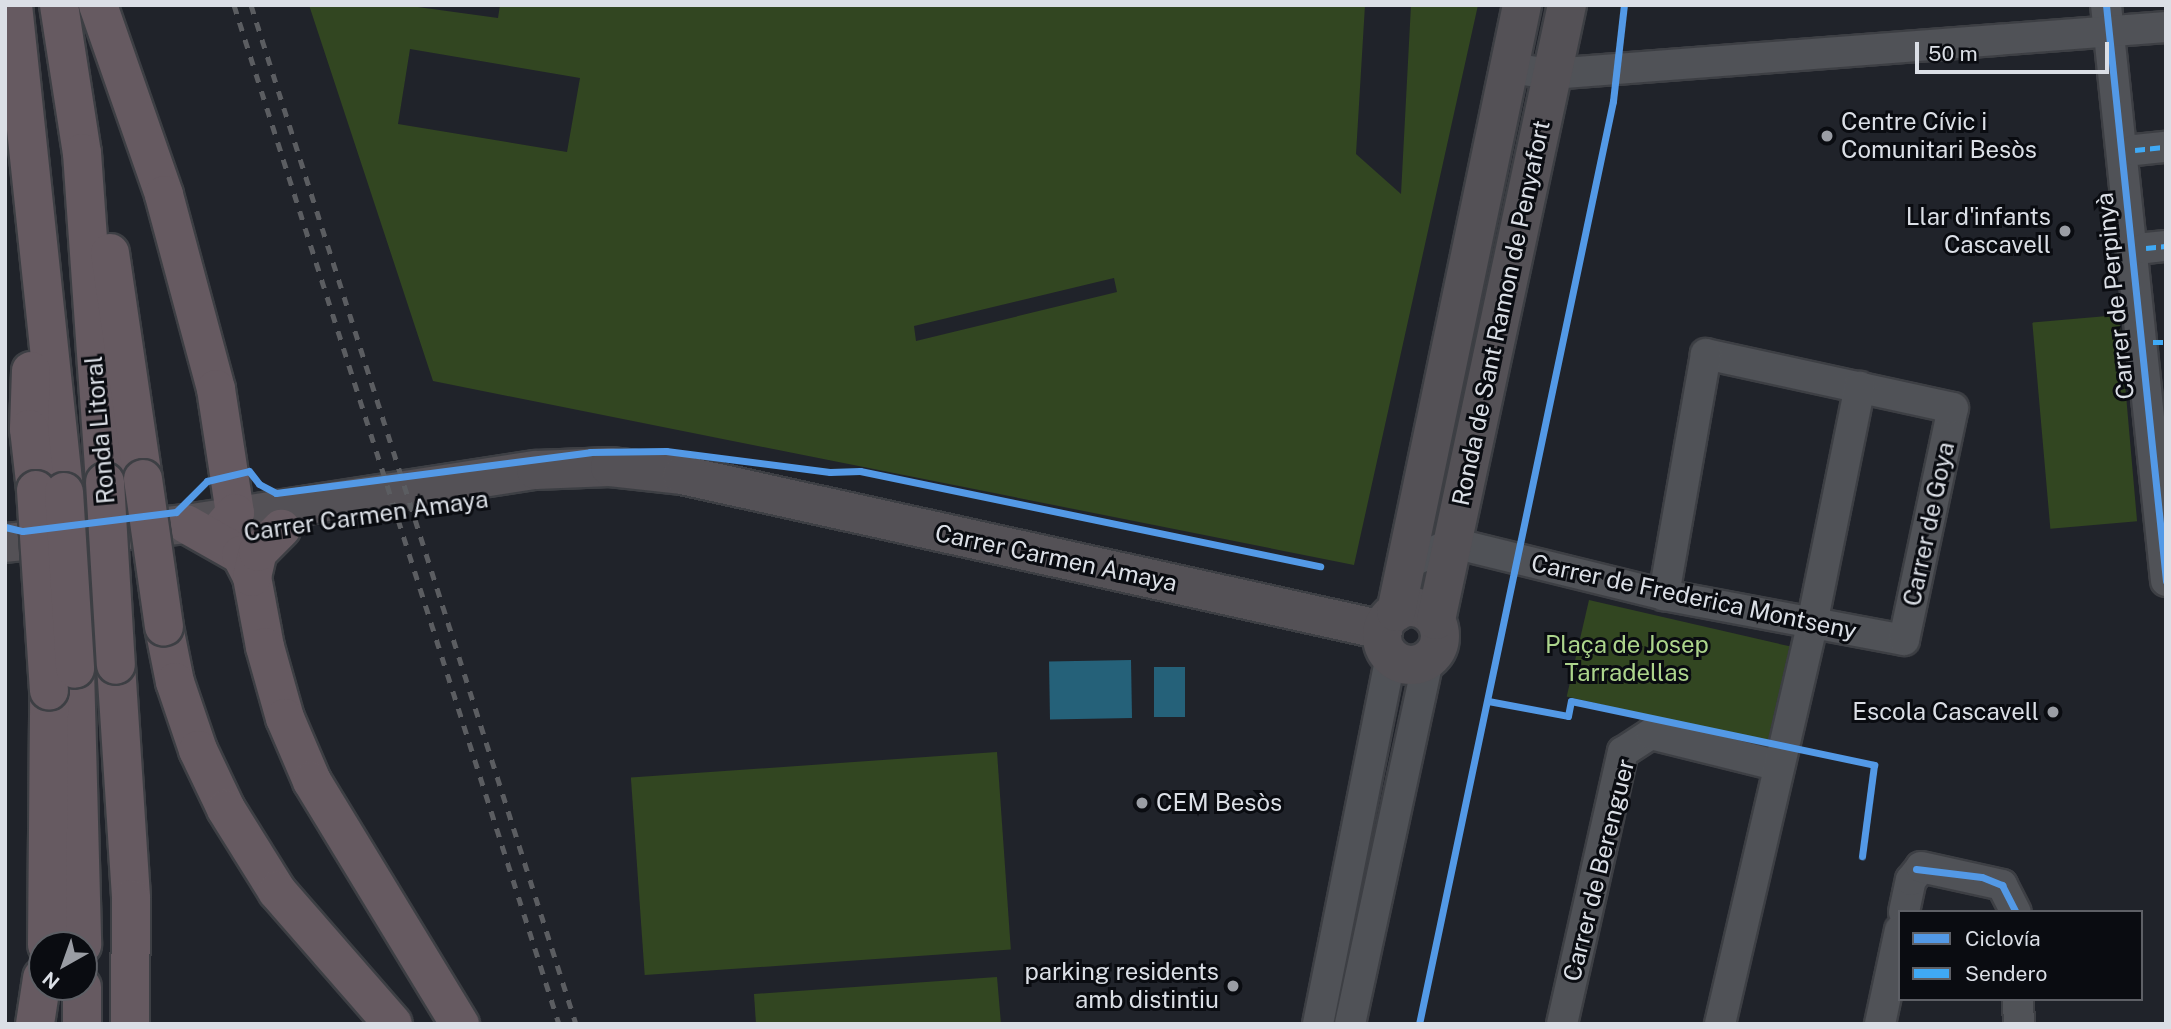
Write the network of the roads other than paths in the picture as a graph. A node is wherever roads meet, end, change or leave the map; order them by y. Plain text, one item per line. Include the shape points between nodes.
1 (13, 5) edge
2 (59, 5) edge
3 (98, 5) edge
4 (1522, 5) edge
5 (1566, 5) edge
6 (2107, 19) edge
7 (2166, 27) edge
8 (1550, 74) junction
9 (1507, 76) junction
10 (2166, 147) edge
11 (2135, 150) dead end
12 (82, 153) junction
13 (1860, 387) junction
14 (729, 486) junction
15 (212, 525) junction
16 (281, 529) junction
17 (5, 543) edge
18 (1453, 543) junction
19 (2164, 551) edge
20 (1406, 564) junction
21 (5, 567) edge
22 (252, 577) junction
23 (2166, 582) edge
24 (1664, 595) junction
25 (1812, 624) junction
26 (1399, 639) junction
27 (1904, 640) joint
28 (62, 680) junction
29 (1779, 766) junction
30 (1904, 910) edge
31 (2015, 910) edge
32 (48, 931) edge
33 (81, 931) edge
34 (1898, 939) edge
35 (38, 1001) edge
36 (82, 1001) edge
37 (2018, 1001) edge
38 (35, 1024) edge
39 (82, 1024) edge
40 (130, 1024) edge
41 (393, 1024) edge
42 (460, 1024) edge
43 (1318, 1024) edge
44 (1350, 1024) edge
45 (1562, 1024) edge
46 (1720, 1024) edge
47 (1880, 1024) edge
48 (2019, 1024) edge

1 - 28 highway, Ronda Litoral, bridge via 39,260
2 - 12 highway, Ronda Litoral
3 - 15 highway via 164,195 216,389
4 - 9 street, Ronda de Sant Ramon de Penyafort
5 - 8 street, Ronda de Sant Ramon de Penyafort
6 - 7 street
6 - 8 street
6 - 19 street, Carrer de Perpinyà
8 - 9 street
8 - 18 street, Ronda de Sant Ramon de Penyafort
9 - 20 street, Ronda de Sant Ramon de Penyafort
10 - 11 street
12 - 40 highway, Ronda Litoral, bridge via 131,899
12 - 41 highway, bridge via 106,226 164,627 175,682 198,750 226,809 277,891
13 - 24 street via 1706,354
13 - 25 street
13 - 27 street, Carrer de Goya via 1953,408
14 - 15 street, Carrer Carmen Amaya via 610,467 536,470
14 - 16 street, Carrer Carmen Amaya via 542,489
14 - 26 street, Carrer Carmen Amaya
15 - 16 street, Carrer Carmen Amaya
15 - 17 street, Carrer Carmen Amaya
15 - 21 street, Carrer Carmen Amaya via 175,548
15 - 22 highway via 241,555
16 - 22 highway via 258,552
18 - 20 street
18 - 24 street, Carrer de Frederica Montseny
18 - 26 street, Ronda de Sant Ramon de Penyafort via 1436,620 1440,639
19 - 23 street, Carrer de Perpinyà
20 - 26 street, Ronda de Sant Ramon de Penyafort
22 - 42 highway via 285,718 312,781
24 - 25 street, Carrer de Frederica Montseny
25 - 27 street, Carrer de Frederica Montseny
25 - 29 street
26 - 43 street, Ronda de Sant Ramon de Penyafort
26 - 44 street, Ronda de Sant Ramon de Penyafort
28 - 32 highway
28 - 33 highway, Ronda Litoral
29 - 45 street, Carrer de Berenguer via 1651,734 1623,752
29 - 46 street
30 - 31 street via 1921,866 2002,885
34 - 47 street
35 - 38 highway
36 - 39 highway
37 - 48 street

